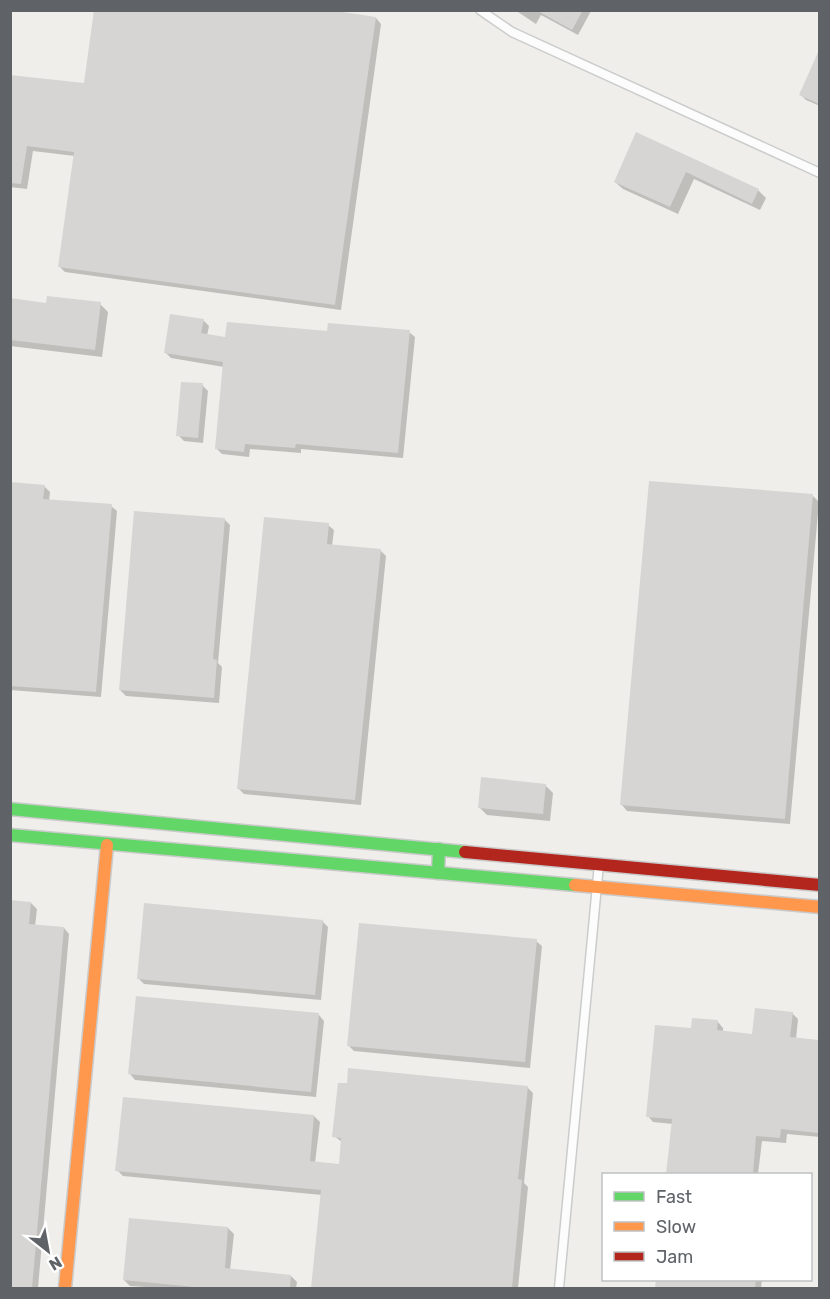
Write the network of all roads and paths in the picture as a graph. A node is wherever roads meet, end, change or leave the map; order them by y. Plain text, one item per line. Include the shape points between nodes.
1 (480, 10) edge
2 (819, 173) edge
3 (10, 809) edge
4 (10, 835) edge
5 (108, 845) junction
6 (440, 849) junction
7 (599, 864) junction
8 (438, 873) junction
9 (819, 885) edge
10 (597, 887) junction
11 (819, 907) edge
12 (65, 1288) edge
13 (559, 1288) edge

1 - 2 street via 512,32
3 - 6 street
4 - 5 street
5 - 8 street
5 - 12 street
6 - 7 street
6 - 8 street
7 - 9 street
7 - 10 street
8 - 10 street
10 - 11 street
10 - 13 street

